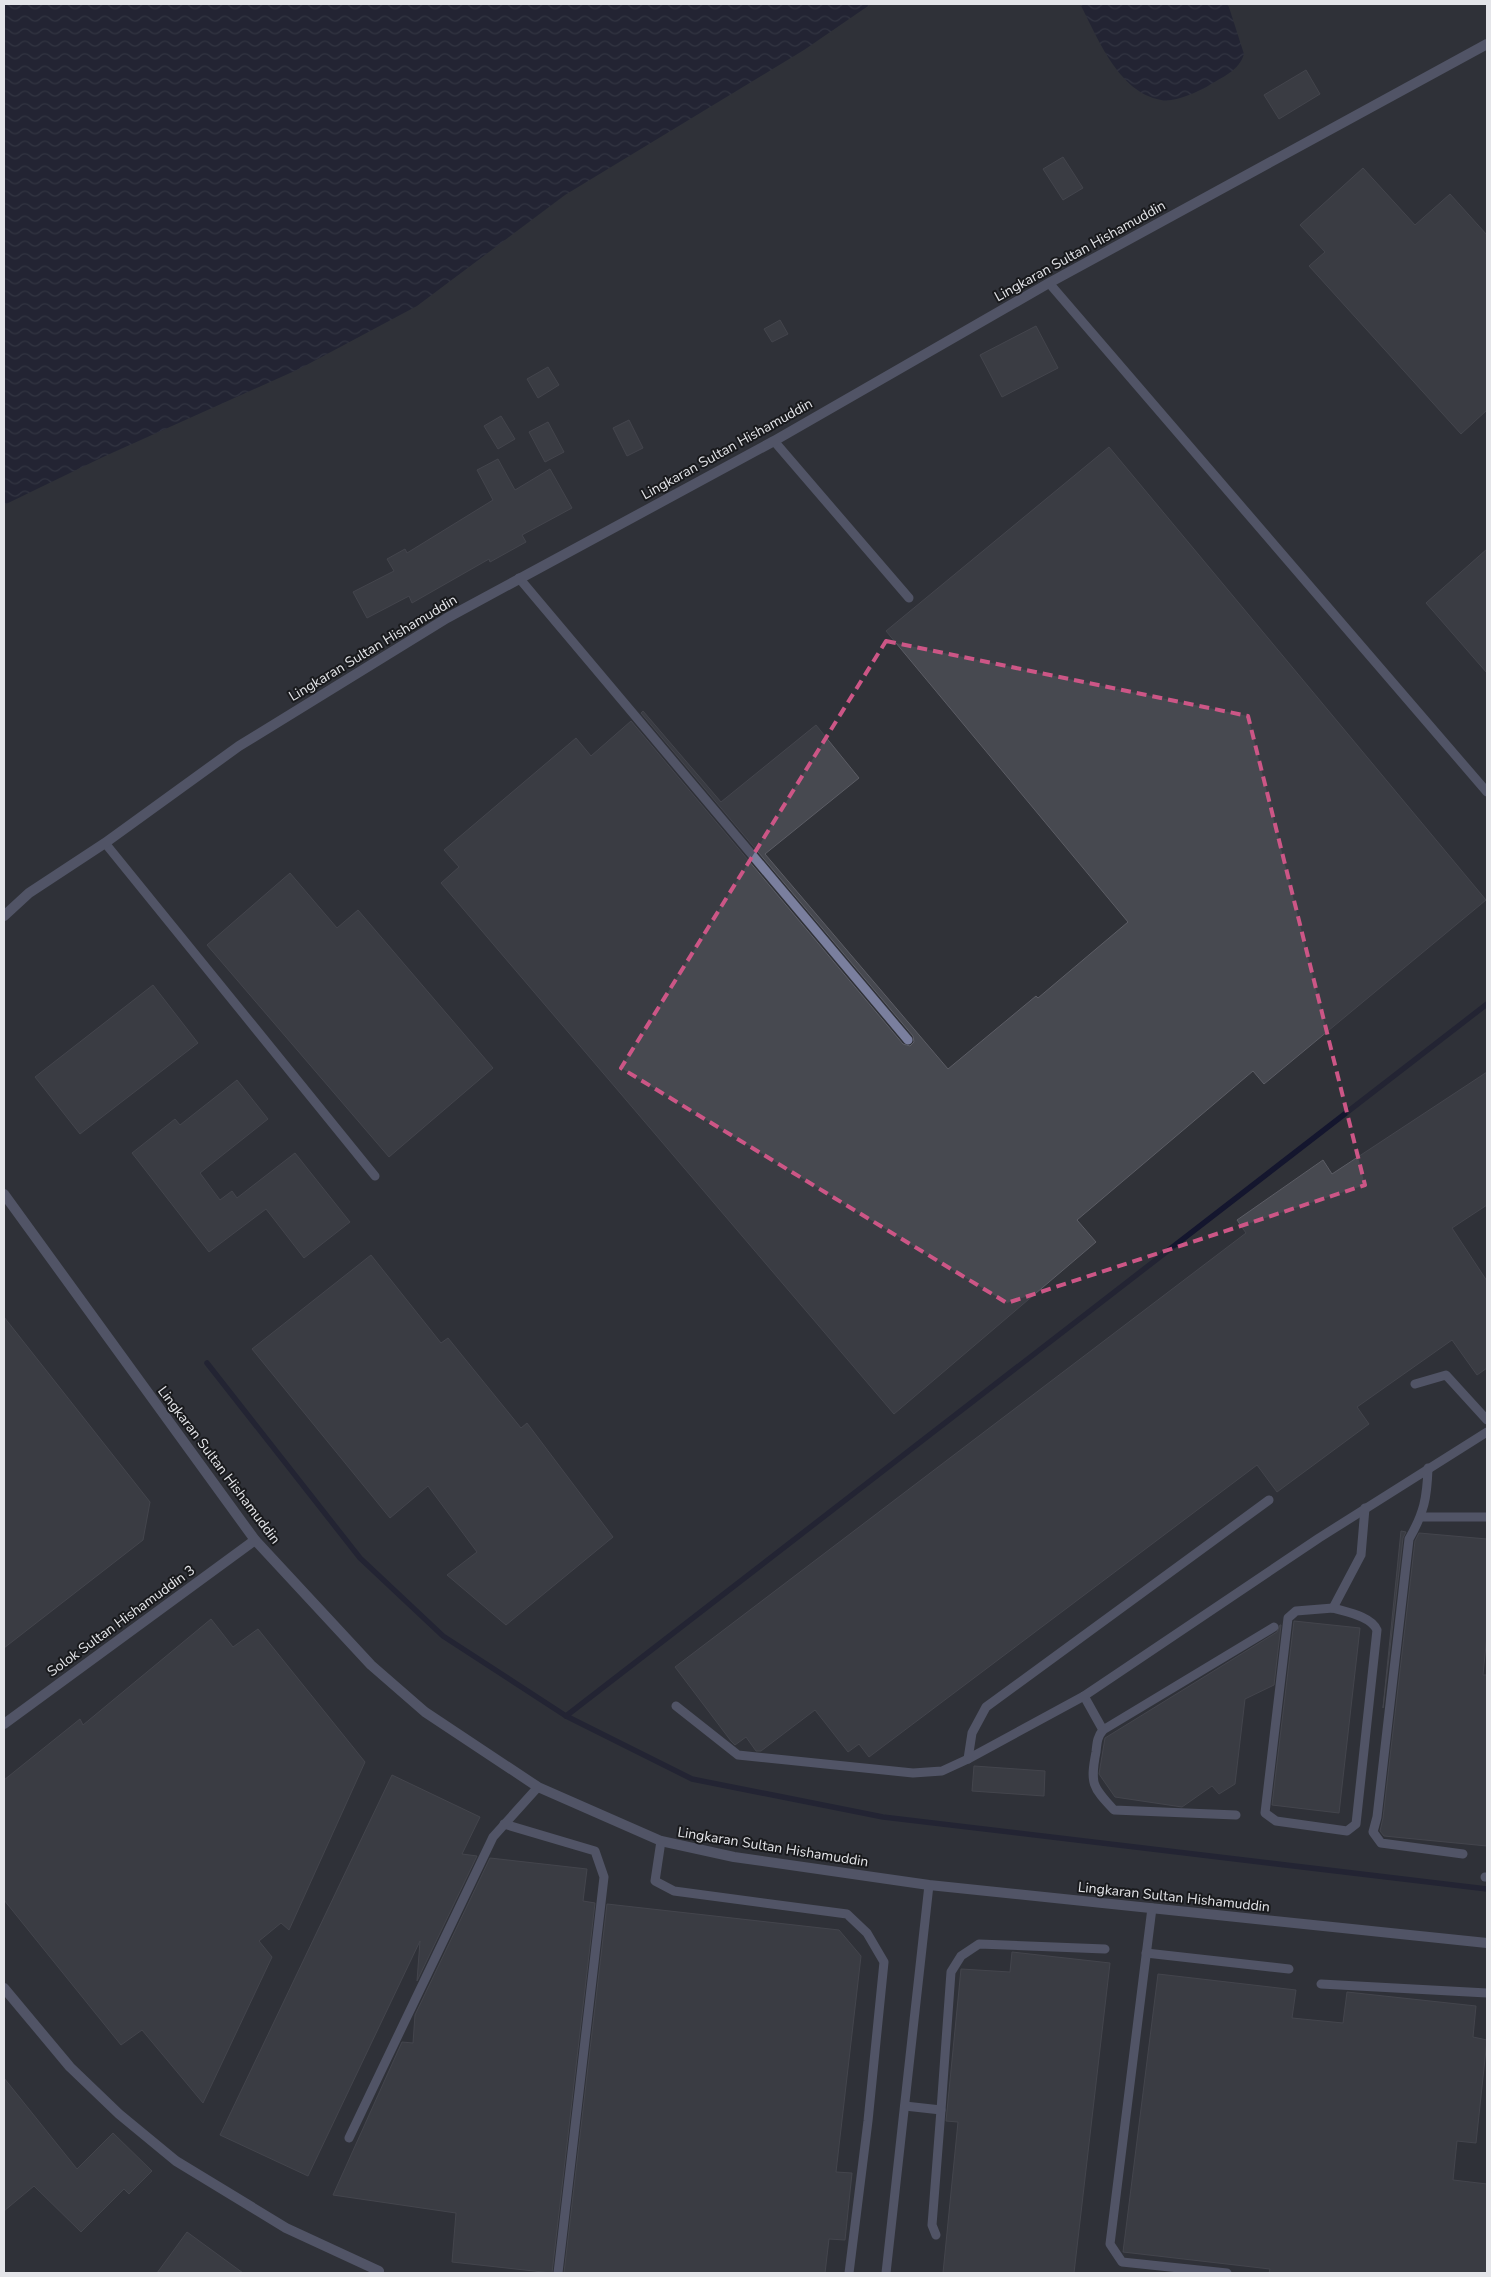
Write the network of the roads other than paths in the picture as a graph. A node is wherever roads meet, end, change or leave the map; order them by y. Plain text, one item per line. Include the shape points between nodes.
1 (1487, 44) edge
2 (1049, 283) junction
3 (774, 441) junction
4 (519, 578) junction
5 (909, 598) dead end
6 (1487, 792) edge
7 (104, 843) junction
8 (4, 916) edge
9 (908, 1040) dead end
10 (375, 1176) dead end
11 (4, 1194) edge
12 (1415, 1384) dead end
13 (1487, 1420) edge
14 (1487, 1432) edge
15 (1428, 1468) junction
16 (1268, 1500) dead end
17 (1365, 1508) junction
18 (1422, 1517) junction
19 (1487, 1517) edge
20 (255, 1540) junction
21 (1333, 1608) junction
22 (1274, 1627) dead end
23 (1084, 1696) junction
24 (676, 1706) dead end
25 (4, 1724) edge
26 (1103, 1730) junction
27 (968, 1759) junction
28 (538, 1787) junction
29 (1236, 1815) dead end
30 (504, 1824) junction
31 (661, 1841) junction
32 (1463, 1854) dead end
33 (929, 1885) junction
34 (1152, 1908) junction
35 (1487, 1943) edge
36 (1105, 1949) dead end
37 (1146, 1953) junction
38 (1289, 1970) dead end
39 (1321, 1984) dead end
40 (4, 1988) edge
41 (1487, 1993) edge
42 (905, 2106) junction
43 (941, 2110) junction
44 (349, 2138) dead end
45 (936, 2235) dead end
46 (379, 2272) dead end
47 (558, 2273) edge
48 (849, 2273) edge
49 (886, 2273) edge
50 (1227, 2273) edge

1 - 2 street, Lingkaran Sultan Hishamuddin
2 - 3 street, Lingkaran Sultan Hishamuddin
2 - 6 lane
3 - 4 street, Lingkaran Sultan Hishamuddin
3 - 5 lane
4 - 7 street, Lingkaran Sultan Hishamuddin via 447,618 240,746
4 - 9 lane
7 - 8 street, Lingkaran Sultan Hishamuddin via 29,893
7 - 10 lane
11 - 20 street, Lingkaran Sultan Hishamuddin
12 - 13 lane via 1446,1375
14 - 15 lane
15 - 17 lane
15 - 18 lane
16 - 27 lane via 986,1707 972,1733
17 - 21 lane via 1361,1555
17 - 23 lane
18 - 19 lane
18 - 32 lane via 1409,1539 1373,1832 1381,1843
20 - 25 street, Solok Sultan Hishamuddin 3
20 - 28 street, Lingkaran Sultan Hishamuddin via 365,1658 412,1700 490,1757
21 - 21 lane via 1296,1611 1288,1618 1265,1813 1276,1822 1347,1831 1356,1824 1377,1630 1369,1620
22 - 26 lane
23 - 26 lane
23 - 27 lane
24 - 27 lane via 738,1755 913,1773 942,1771
26 - 29 lane via 1098,1736 1091,1777 1099,1794 1114,1810
28 - 30 lane
28 - 31 street, Lingkaran Sultan Hishamuddin
30 - 44 lane via 493,1837
30 - 47 lane via 595,1851 604,1877
31 - 33 street, Lingkaran Sultan Hishamuddin via 734,1856
31 - 48 lane via 655,1882 674,1892 847,1914 867,1933 884,1962
33 - 34 street, Lingkaran Sultan Hishamuddin
33 - 42 lane
34 - 35 street, Lingkaran Sultan Hishamuddin
34 - 37 lane
36 - 43 lane via 978,1944 961,1956 951,1972
37 - 38 lane
37 - 50 lane via 1110,2244 1122,2262
39 - 41 lane
40 - 46 street via 70,2067 119,2114 176,2161 286,2228
42 - 43 lane
42 - 49 lane
43 - 45 lane via 932,2225

